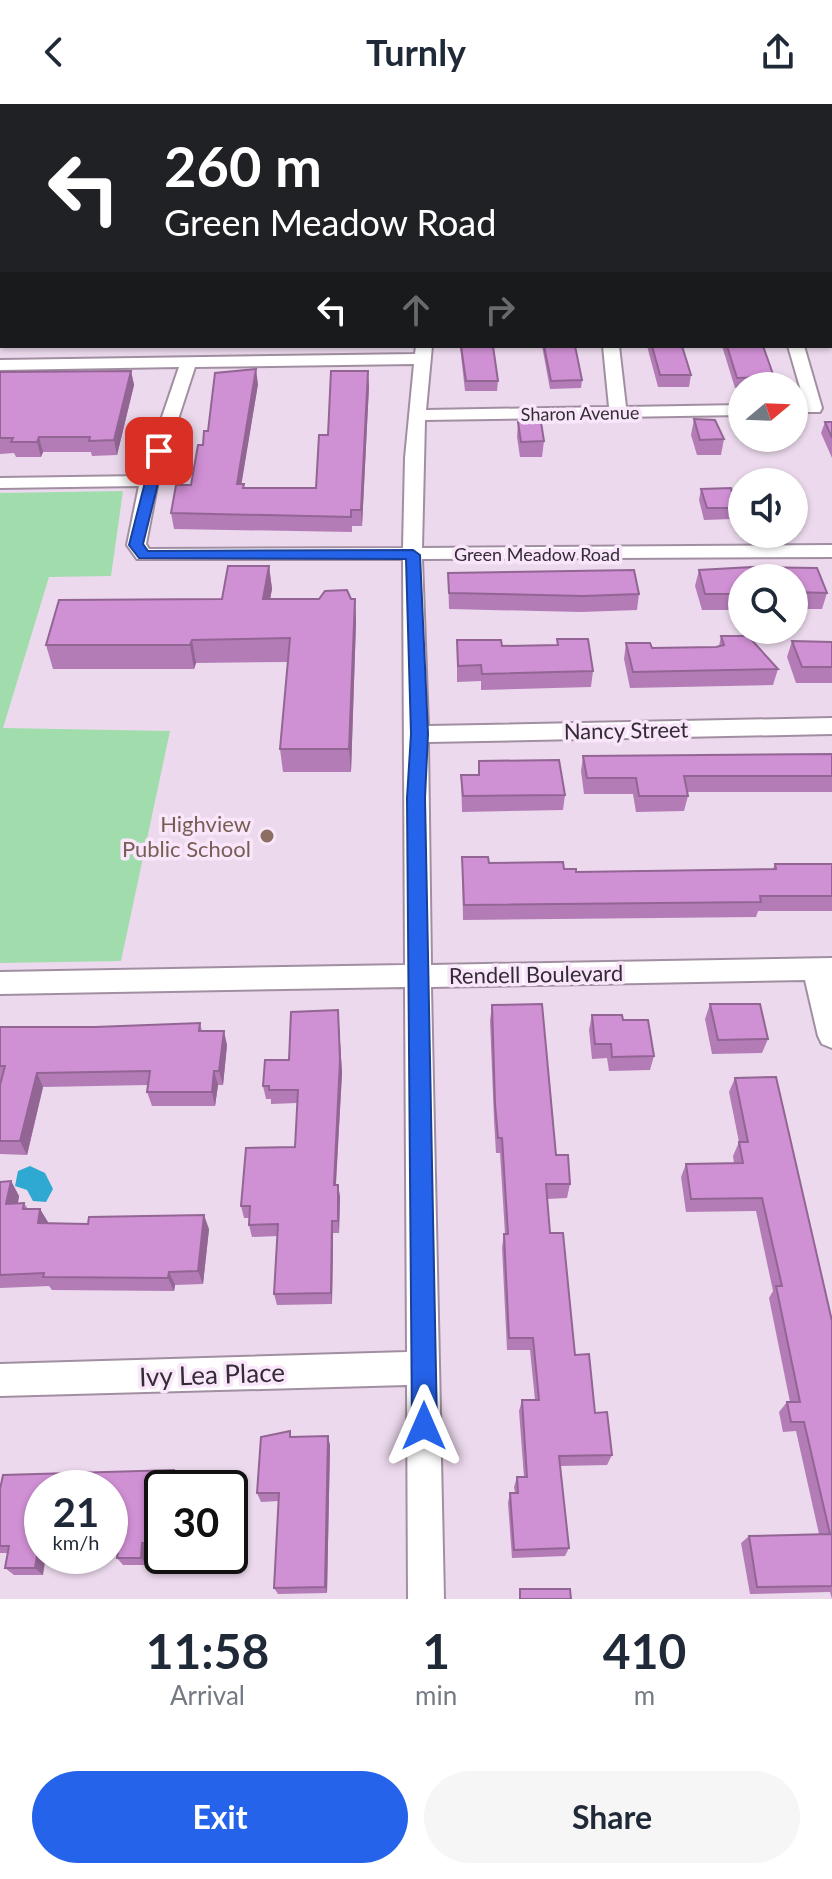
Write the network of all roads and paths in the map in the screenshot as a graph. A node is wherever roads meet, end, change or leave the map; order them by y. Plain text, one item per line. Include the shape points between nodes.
1 (611, 348) edge
2 (797, 348) edge
3 (423, 353) edge
4 (189, 362) junction
5 (0, 365) edge
6 (808, 408) edge
7 (814, 408) junction
8 (832, 408) edge
9 (728, 410) edge
10 (618, 412) junction
11 (419, 415) junction
12 (149, 481) junction
13 (0, 483) edge
14 (832, 551) edge
15 (413, 555) junction
16 (832, 726) edge
17 (420, 734) junction
18 (823, 969) edge
19 (420, 976) junction
20 (0, 983) edge
21 (832, 1036) edge
22 (424, 1368) junction
23 (0, 1380) edge
24 (426, 1599) edge

1 - 10 street
2 - 7 street
3 - 4 street
3 - 11 street
4 - 5 street
4 - 12 street
6 - 7 street
7 - 8 street
9 - 10 street, Sharon Avenue
10 - 11 street, Sharon Avenue
11 - 15 street
12 - 13 street
12 - 15 street, Green Meadow Road via 136,545 146,555
14 - 15 street, Green Meadow Road
15 - 17 street
16 - 17 street, Nancy Street
17 - 19 street
18 - 19 street, Rendell Boulevard
18 - 21 street
19 - 20 street, Rendell Boulevard
19 - 22 street
22 - 23 street, Ivy Lea Place
22 - 24 street

